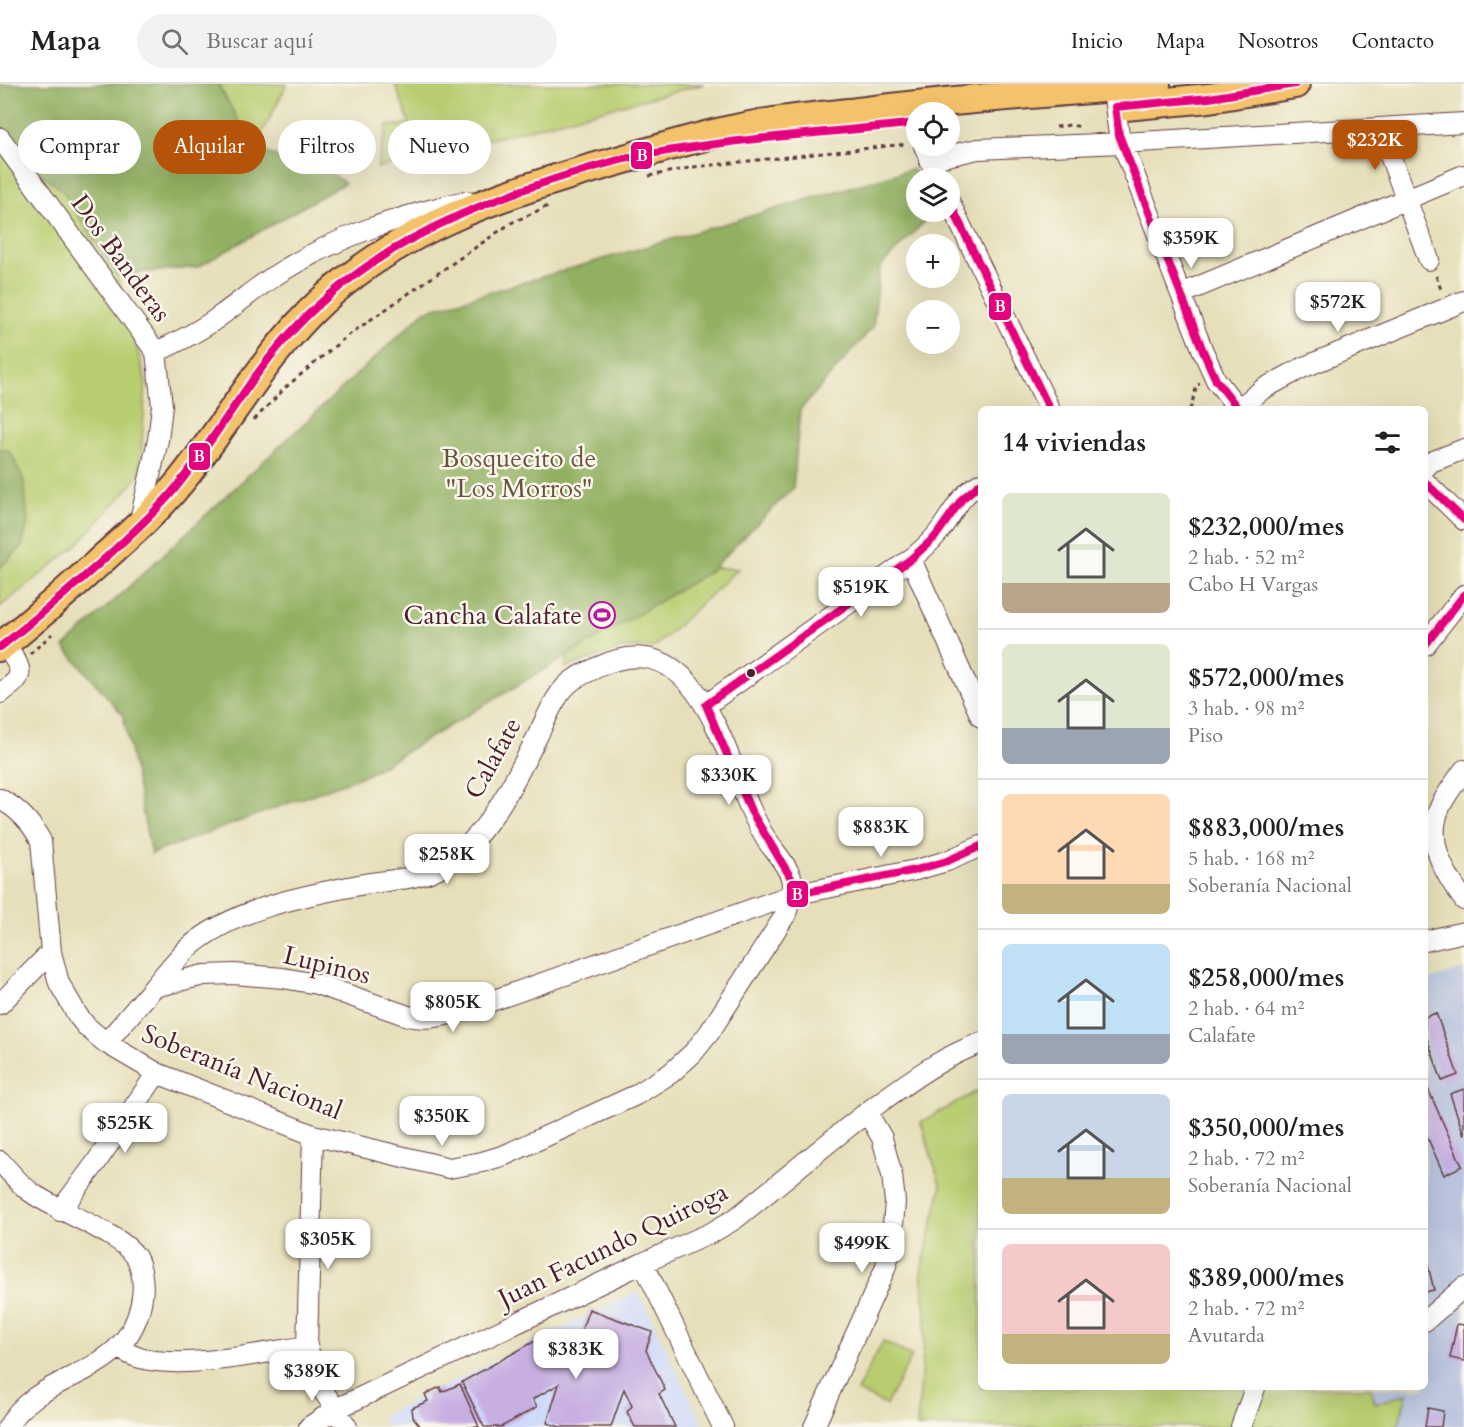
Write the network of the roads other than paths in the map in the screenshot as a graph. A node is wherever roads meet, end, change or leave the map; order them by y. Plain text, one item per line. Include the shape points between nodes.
1 (1156, 84) edge
2 (1295, 84) edge
3 (1114, 97) junction
4 (960, 111) edge
5 (906, 117) edge
6 (960, 119) edge
7 (1464, 123) edge
8 (1380, 129) junction
9 (0, 138) edge
10 (1122, 143) junction
11 (960, 150) edge
12 (1464, 175) edge
13 (522, 189) junction
14 (1406, 198) junction
15 (959, 222) edge
16 (1430, 260) road end
17 (1181, 294) junction
18 (1456, 304) edge
19 (156, 352) junction
20 (1048, 406) edge
21 (1236, 406) edge
22 (1242, 406) edge
23 (1464, 448) edge
24 (1428, 465) edge
25 (978, 485) edge
26 (1428, 485) edge
27 (1464, 520) edge
28 (138, 529) junction
29 (911, 559) junction
30 (1464, 595) edge
31 (1428, 641) edge
32 (8, 651) edge
33 (0, 693) edge
34 (706, 705) junction
35 (978, 710) edge
36 (1464, 770) edge
37 (0, 799) edge
38 (978, 847) edge
39 (792, 895) junction
40 (1464, 900) edge
41 (1464, 932) edge
42 (1428, 940) edge
43 (51, 952) junction
44 (154, 987) junction
45 (0, 1004) edge
46 (106, 1043) junction
47 (978, 1044) edge
48 (157, 1073) junction
49 (867, 1112) junction
50 (313, 1135) junction
51 (0, 1161) edge
52 (60, 1210) junction
53 (643, 1263) junction
54 (1464, 1287) edge
55 (1428, 1318) edge
56 (307, 1346) junction
57 (119, 1348) junction
58 (1254, 1390) edge
59 (336, 1409) junction
60 (8, 1427) edge
61 (309, 1427) edge
62 (347, 1427) edge
63 (723, 1427) edge
64 (814, 1427) edge
65 (1241, 1427) edge

1 - 3 highway
2 - 3 highway via 1231,95
3 - 4 highway
3 - 6 highway
3 - 10 street
5 - 13 highway via 737,143 635,168
7 - 8 street
8 - 10 street
8 - 14 street
9 - 19 street, Dos Banderas
10 - 11 street
10 - 17 street
12 - 14 street
13 - 19 street via 411,214 353,234 280,272 196,332
13 - 28 highway via 418,234 324,300 274,352 197,460
14 - 16 street
14 - 17 street
15 - 20 street
17 - 21 street via 1216,380
18 - 22 street via 1302,368 1263,389
19 - 28 street via 162,406
23 - 24 street
25 - 29 street
26 - 27 street
28 - 32 highway via 57,600
29 - 34 street
29 - 35 street
30 - 31 street
32 - 33 street via 20,668 19,677
34 - 39 street via 751,811 791,878
34 - 44 street, Calafate via 686,678 653,658 601,665 572,681 554,702 483,830 441,866 425,874 332,890 240,916 186,950
36 - 40 street via 1441,805 1434,824 1439,856
37 - 43 street, Soberanía Nacional via 14,806 33,825 40,841
38 - 39 street via 916,870
39 - 44 street, Lupinos via 466,1010 422,1020 316,984 284,978 204,975
39 - 50 street, Soberanía Nacional via 786,914 709,1033 671,1073 636,1095 505,1155 449,1168
41 - 42 street
43 - 45 street
43 - 46 street, Soberanía Nacional via 59,983 78,1016
44 - 46 street
46 - 48 street, Soberanía Nacional
47 - 49 street, Juan Facundo Quiroga via 924,1070
48 - 50 street, Soberanía Nacional
48 - 52 street
49 - 53 street, Juan Facundo Quiroga via 735,1219
49 - 64 street via 882,1138 892,1175 895,1202 891,1248
50 - 56 street
51 - 52 street via 30,1192
52 - 57 street via 119,1240 135,1256 141,1270 140,1313
53 - 59 street, Juan Facundo Quiroga
53 - 63 street
54 - 55 street
56 - 57 street via 189,1362 138,1358
56 - 59 street via 324,1392
57 - 60 street via 84,1372 37,1396
58 - 65 street
59 - 61 street, Juan Facundo Quiroga
59 - 62 street

